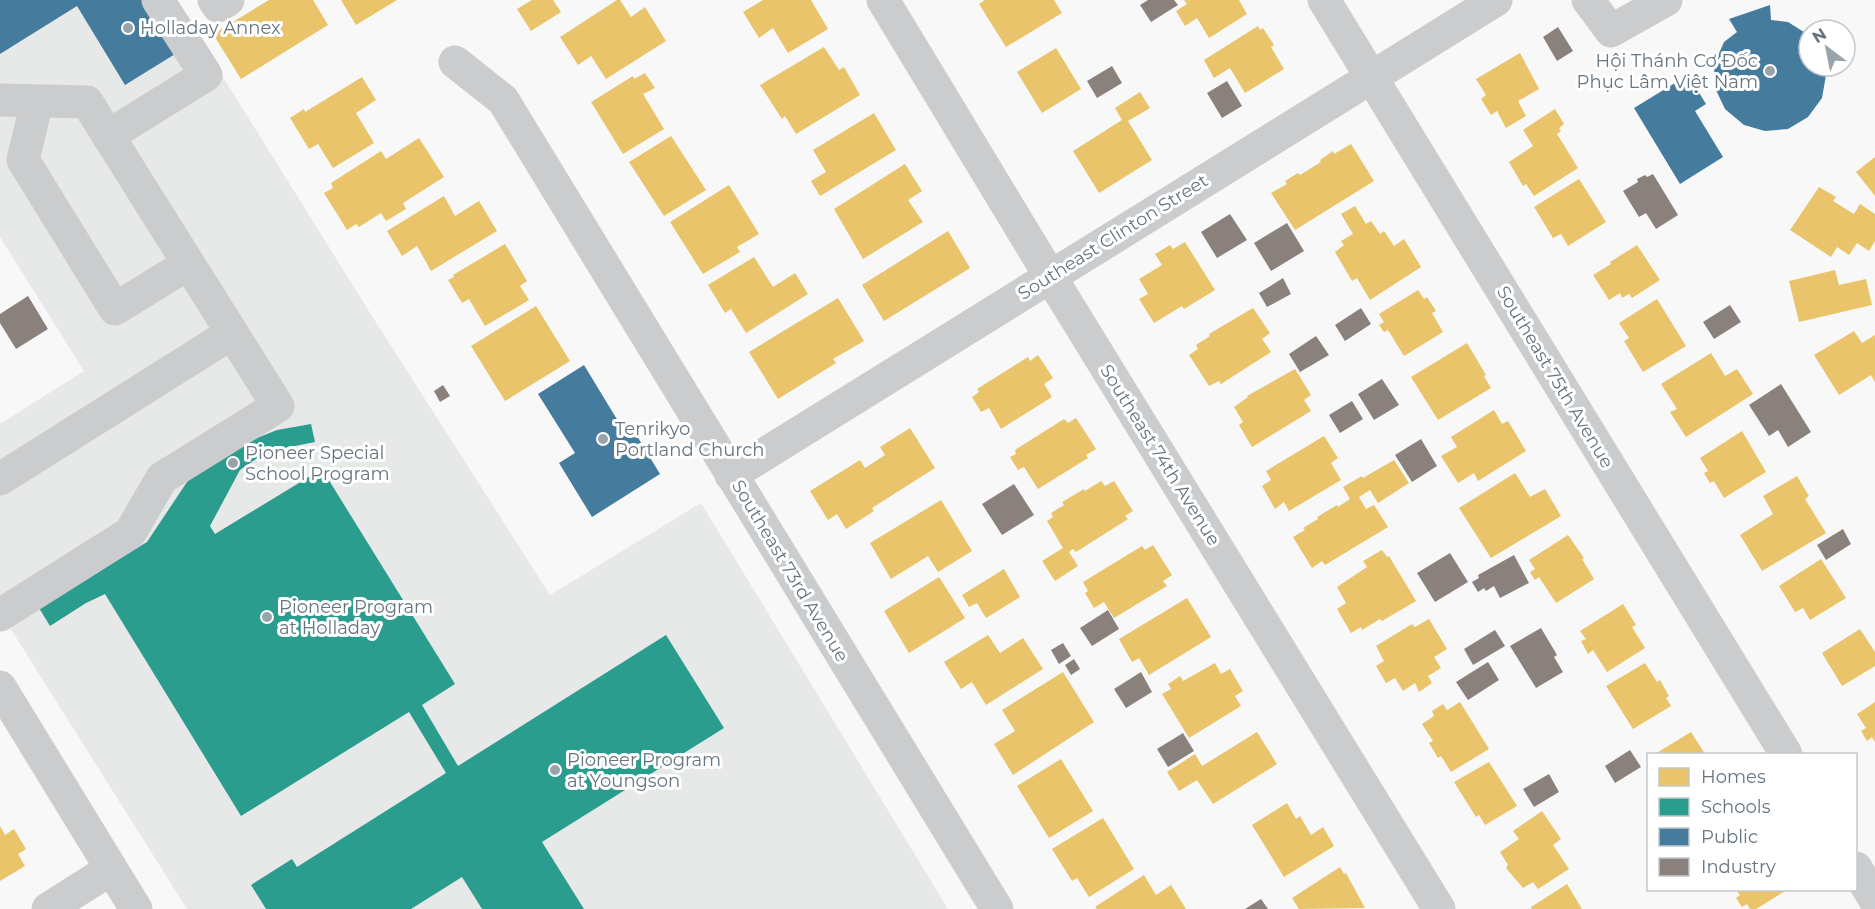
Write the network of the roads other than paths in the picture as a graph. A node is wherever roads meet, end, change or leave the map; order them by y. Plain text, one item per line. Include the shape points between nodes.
1 (158, 0) edge
2 (214, 0) edge
3 (228, 0) edge
4 (883, 0) edge
5 (1324, 0) edge
6 (1496, 0) edge
7 (1588, 0) edge
8 (1666, 0) edge
9 (455, 62) dead end
10 (1371, 78) junction
11 (0, 100) edge
12 (37, 101) junction
13 (108, 136) junction
14 (188, 264) junction
15 (1050, 276) junction
16 (232, 333) junction
17 (731, 475) junction
18 (0, 478) edge
19 (0, 615) edge
20 (0, 687) edge
21 (1785, 753) edge
22 (111, 869) junction
23 (1857, 870) edge
24 (1875, 900) edge
25 (48, 909) edge
26 (136, 909) edge
27 (997, 909) edge
28 (1439, 909) edge

1 - 13 street via 206,75
2 - 3 street via 218,6
4 - 15 street, Southeast 74th Avenue
5 - 10 street, Southeast 75th Avenue
6 - 10 street, Southeast Clinton Street
7 - 8 street via 1611,30
9 - 17 street, Southeast 73rd Avenue via 502,100
10 - 15 street, Southeast Clinton Street
10 - 21 street, Southeast 75th Avenue
11 - 12 street
12 - 13 street via 87,102
12 - 14 street via 23,160 114,309
13 - 14 street
14 - 16 street
15 - 17 street, Southeast Clinton Street
15 - 28 street, Southeast 74th Avenue
16 - 18 street
16 - 19 street via 278,406 162,478 130,533
17 - 27 street, Southeast 73rd Avenue
20 - 22 street
22 - 25 street
22 - 26 street
23 - 24 street

